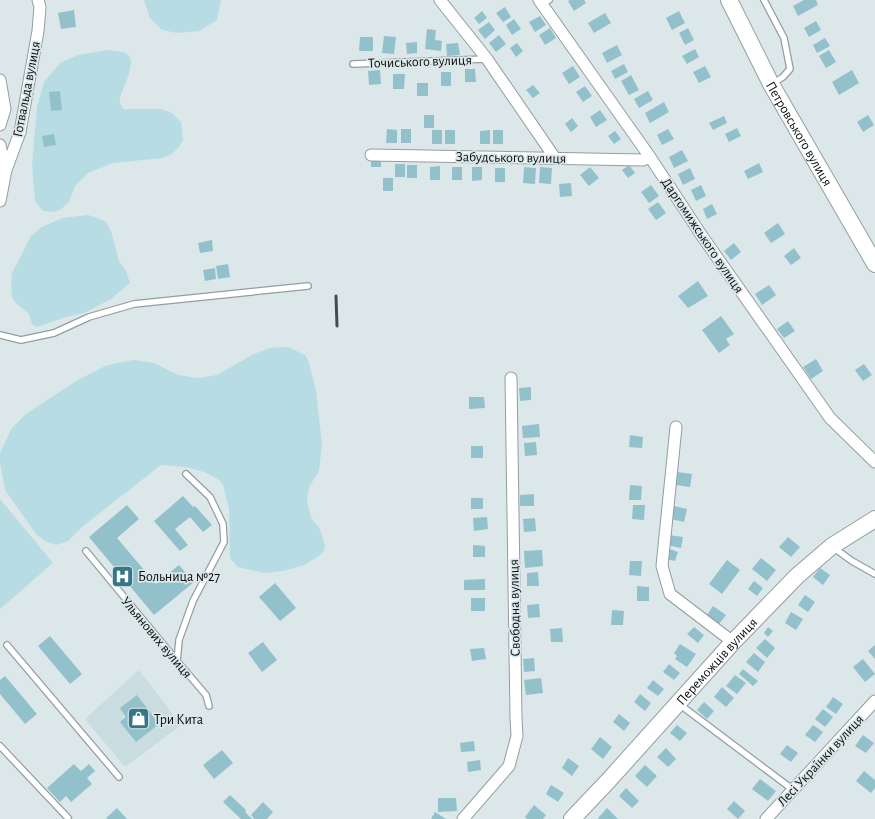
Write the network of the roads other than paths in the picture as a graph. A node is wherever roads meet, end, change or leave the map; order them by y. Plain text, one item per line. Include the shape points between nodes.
1 (38, 0) edge
2 (440, 0) edge
3 (729, 0) edge
4 (764, 0) edge
5 (543, 1) edge
6 (487, 59) junction
7 (352, 64) dead end
8 (0, 80) edge
9 (771, 84) junction
10 (0, 125) edge
11 (0, 145) edge
12 (371, 155) dead end
13 (650, 157) junction
14 (554, 158) junction
15 (6, 170) junction
16 (0, 201) edge
17 (875, 264) edge
18 (308, 286) dead end
19 (0, 335) edge
20 (511, 378) dead end
21 (676, 427) dead end
22 (875, 462) edge
23 (186, 474) dead end
24 (875, 519) edge
25 (832, 546) junction
26 (86, 551) dead end
27 (875, 574) edge
28 (733, 642) junction
29 (6, 645) dead end
30 (177, 661) junction
31 (875, 701) edge
32 (679, 704) junction
33 (209, 706) dead end
34 (0, 746) edge
35 (119, 777) dead end
36 (792, 789) junction
37 (68, 818) edge
38 (463, 819) edge
39 (572, 819) edge
40 (766, 819) edge

1 - 15 street, Готвальда вулиця via 38,31 20,132
2 - 6 street, Точиського вулиця
3 - 9 main road, Петровського вулиця
4 - 9 lane via 784,38 790,69
5 - 13 street, Даргомижського вулиця
6 - 7 lane, Точиського вулиця
6 - 14 street, Точиського вулиця
8 - 10 street, Готвальда вулиця via 5,109
9 - 17 main road, Петровського вулиця
11 - 15 street
12 - 14 street, Забудського вулиця
13 - 14 street, Забудського вулиця via 643,160
13 - 22 street, Даргомижського вулиця via 702,236 830,418
15 - 16 street, Готвальда вулиця
18 - 19 lane via 134,304 89,317 54,333 21,340
20 - 38 street, Свободна вулиця via 517,736 509,766
21 - 28 street via 662,566 670,594
23 - 30 lane via 210,497 223,524 224,542 193,601 179,640
24 - 25 main road, Переможців вулиця
25 - 27 lane
25 - 28 main road, Переможців вулиця via 797,576
26 - 30 lane, Ульянових вулиця
28 - 32 main road, Переможців вулиця
29 - 35 lane
30 - 33 lane, Ульянових вулиця via 206,695
31 - 36 street, Лесі Українки вулиця
32 - 36 lane
32 - 39 main road, Переможців вулиця
34 - 37 lane
36 - 40 street, Лесі Українки вулиця

